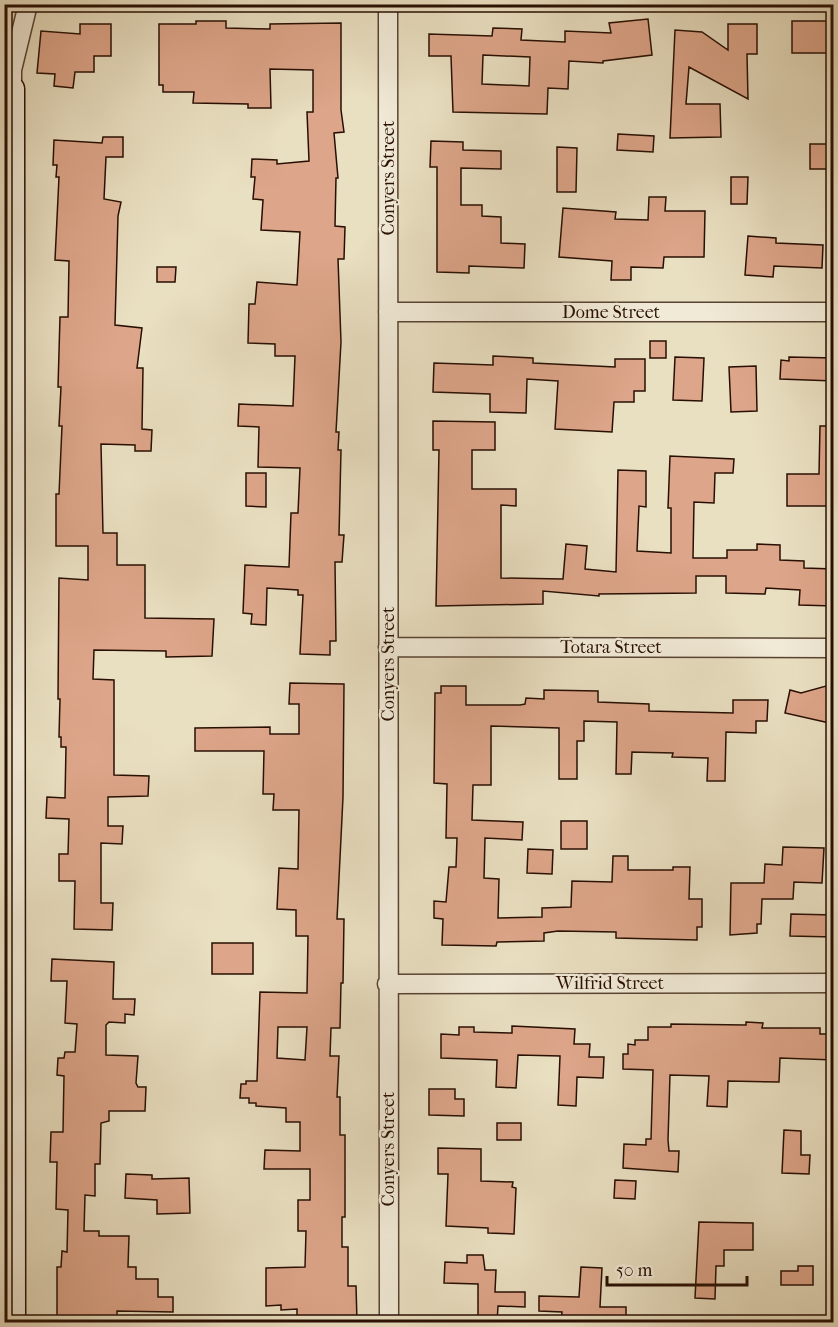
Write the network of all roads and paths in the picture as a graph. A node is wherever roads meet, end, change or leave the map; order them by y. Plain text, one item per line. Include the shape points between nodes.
1 (28, 4) edge
2 (388, 4) edge
3 (4, 43) edge
4 (12, 79) junction
5 (8, 285) edge
6 (388, 312) junction
7 (834, 312) edge
8 (388, 647) junction
9 (834, 648) edge
10 (834, 983) edge
11 (387, 984) junction
12 (14, 1323) edge
13 (389, 1323) edge

1 - 4 street
2 - 6 street, Conyers Street
3 - 4 street
4 - 5 street
5 - 12 street
6 - 7 street, Dome Street
6 - 8 street, Conyers Street
8 - 9 street, Totara Street
8 - 11 street, Conyers Street
10 - 11 street, Wilfrid Street
11 - 13 street, Conyers Street

